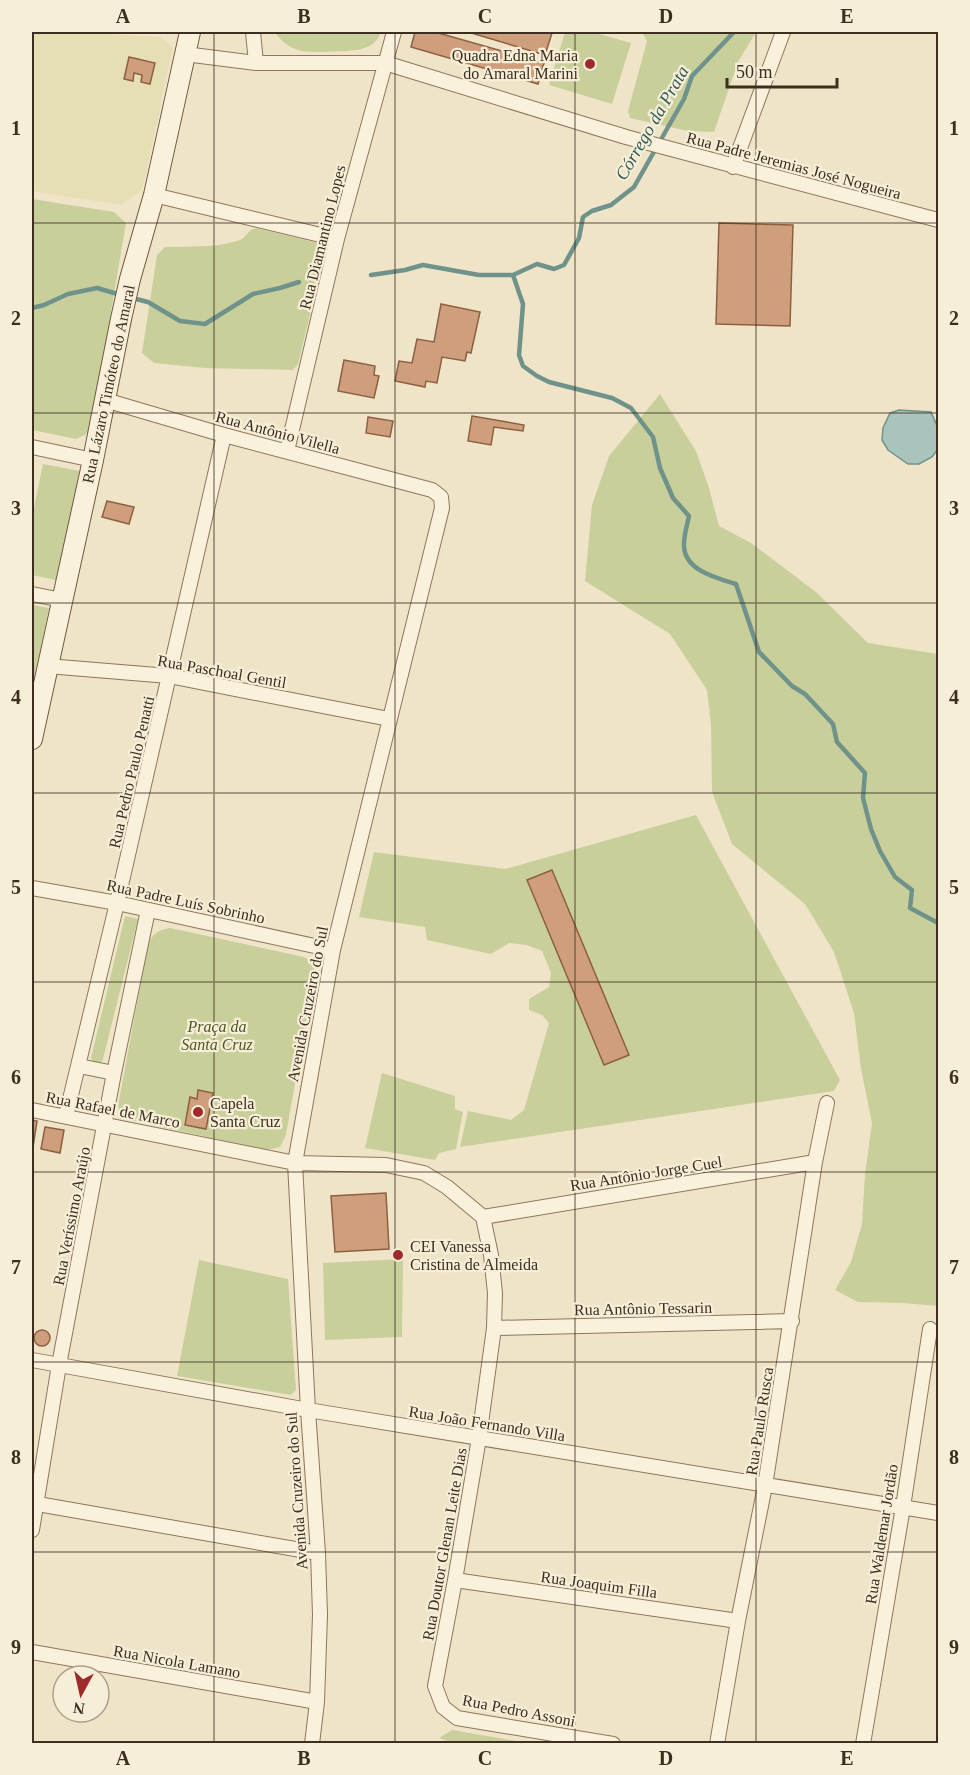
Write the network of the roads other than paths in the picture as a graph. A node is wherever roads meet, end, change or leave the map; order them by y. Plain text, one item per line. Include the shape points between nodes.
1 (190, 32) edge
2 (254, 32) edge
3 (394, 32) edge
4 (783, 32) edge
5 (185, 54) junction
6 (256, 63) junction
7 (385, 63) junction
8 (733, 167) junction
9 (154, 195) junction
10 (939, 220) edge
11 (337, 239) junction
12 (105, 400) junction
13 (225, 435) junction
14 (32, 447) edge
15 (287, 451) junction
16 (93, 460) junction
17 (441, 497) joint
18 (32, 594) edge
19 (62, 600) junction
20 (47, 666) junction
21 (170, 676) junction
22 (389, 719) junction
23 (32, 739) edge
24 (32, 888) edge
25 (117, 903) junction
26 (148, 910) junction
27 (333, 950) junction
28 (79, 1066) junction
29 (114, 1074) junction
30 (827, 1103) dead end
31 (32, 1110) edge
32 (66, 1116) junction
33 (105, 1124) junction
34 (816, 1162) junction
35 (295, 1163) junction
36 (483, 1217) junction
37 (792, 1321) junction
38 (494, 1328) junction
39 (930, 1329) dead end
40 (32, 1360) edge
41 (59, 1365) junction
42 (308, 1410) junction
43 (479, 1438) junction
44 (765, 1486) junction
45 (34, 1503) edge
46 (903, 1507) junction
47 (939, 1514) edge
48 (32, 1530) edge
49 (318, 1553) junction
50 (455, 1580) junction
51 (738, 1621) junction
52 (32, 1652) edge
53 (435, 1686) joint
54 (317, 1702) junction
55 (312, 1743) edge
56 (613, 1743) edge
57 (717, 1743) edge
58 (863, 1743) edge

1 - 5 main road, Rua Lázaro Timóteo do Amaral
2 - 6 street
3 - 7 street, Rua Diamantino Lopes
4 - 8 street
5 - 6 street, Rua Padre Jeremias José Nogueira
5 - 9 main road, Rua Lázaro Timóteo do Amaral
6 - 7 street, Rua Padre Jeremias José Nogueira
7 - 8 street, Rua Padre Jeremias José Nogueira
7 - 11 street, Rua Diamantino Lopes
8 - 10 street, Rua Padre Jeremias José Nogueira
9 - 11 street
9 - 12 main road, Rua Lázaro Timóteo do Amaral via 130,279
11 - 15 street, Rua Diamantino Lopes
12 - 13 street, Rua Antônio Vilella
12 - 16 main road, Rua Lázaro Timóteo do Amaral
13 - 15 street, Rua Antônio Vilella
13 - 21 street, Rua Pedro Paulo Penatti
14 - 16 street
15 - 17 street, Rua Antônio Vilella via 432,490
16 - 19 main road, Rua Lázaro Timóteo do Amaral
17 - 22 street, Avenida Cruzeiro do Sul via 442,508
18 - 19 street
19 - 20 main road, Rua Lázaro Timóteo do Amaral
20 - 21 street, Rua Paschoal Gentil
20 - 23 main road, Rua Lázaro Timóteo do Amaral
21 - 22 street, Rua Paschoal Gentil
21 - 25 street, Rua Pedro Paulo Penatti
22 - 27 street, Avenida Cruzeiro do Sul
24 - 25 street, Rua Padre Luís Sobrinho
25 - 26 street, Rua Padre Luís Sobrinho
25 - 28 street, Rua Pedro Paulo Penatti
26 - 27 street, Rua Padre Luís Sobrinho
26 - 29 street, Rua Veríssimo Araújo
27 - 35 street, Avenida Cruzeiro do Sul
28 - 29 street
28 - 32 street, Rua Pedro Paulo Penatti
29 - 33 street, Rua Veríssimo Araújo
30 - 34 street, Rua Paulo Rusca
31 - 32 street, Rua Rafael de Marco
32 - 33 street, Rua Rafael de Marco
33 - 35 street, Rua Rafael de Marco
33 - 41 street, Rua Veríssimo Araújo
34 - 36 street, Rua Antônio Jorge Cuel
34 - 37 street, Rua Paulo Rusca
35 - 36 street via 386,1166 424,1173
35 - 42 street, Avenida Cruzeiro do Sul
36 - 38 street, Rua Doutor Glenan Leite Dias via 495,1293
37 - 38 street, Rua Antônio Tessarin
37 - 44 street, Rua Paulo Rusca
38 - 43 street, Rua Doutor Glenan Leite Dias
39 - 46 street, Rua Waldemar Jordão
40 - 41 street, Rua João Fernando Villa
41 - 42 street, Rua João Fernando Villa
41 - 45 street, Rua Veríssimo Araújo
42 - 43 street, Rua João Fernando Villa
42 - 49 street, Avenida Cruzeiro do Sul
43 - 44 street, Rua João Fernando Villa
43 - 50 street, Rua Doutor Glenan Leite Dias
44 - 46 street, Rua João Fernando Villa
44 - 51 street, Rua Paulo Rusca
45 - 48 street, Rua Veríssimo Araújo
45 - 49 street
46 - 47 street, Rua João Fernando Villa
46 - 58 street, Rua Waldemar Jordão
49 - 54 street, Avenida Cruzeiro do Sul
50 - 51 street, Rua Joaquim Filla
50 - 53 street, Rua Doutor Glenan Leite Dias
51 - 57 street, Rua Paulo Rusca
52 - 54 street, Rua Nicola Lamano
53 - 56 street, Rua Pedro Assoni via 443,1707 457,1718
54 - 55 street, Avenida Cruzeiro do Sul

